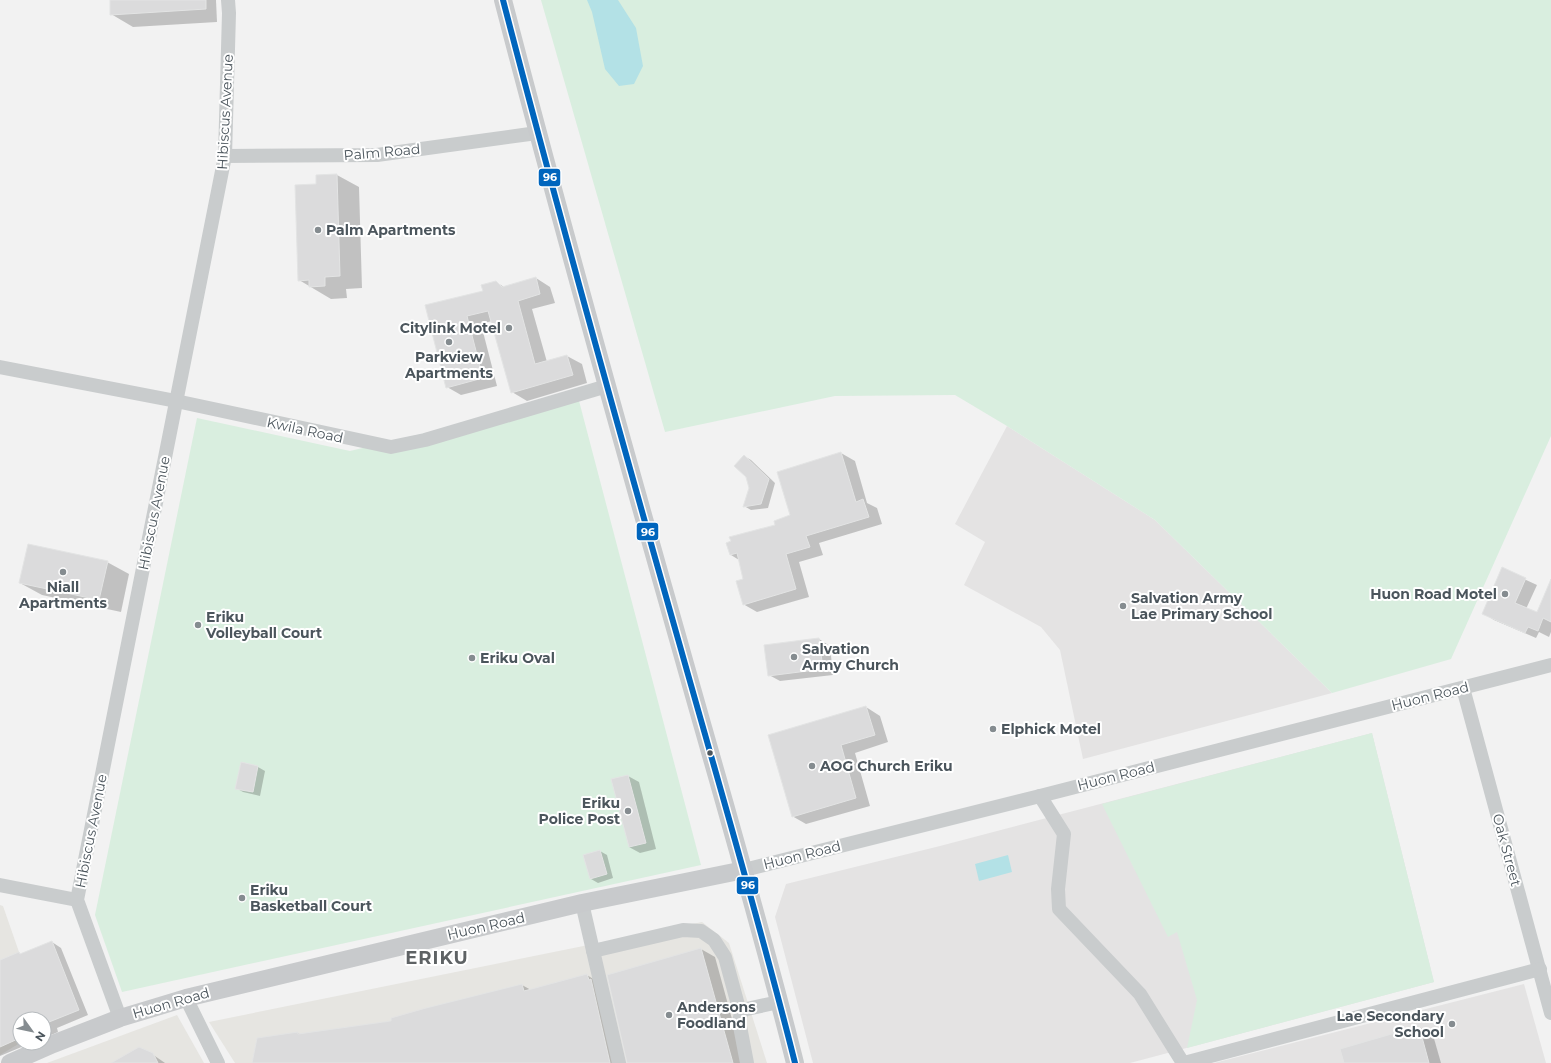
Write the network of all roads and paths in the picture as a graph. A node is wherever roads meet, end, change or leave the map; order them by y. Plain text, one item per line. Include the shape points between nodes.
1 (228, 0) edge
2 (502, 0) edge
3 (537, 133) junction
4 (225, 156) junction
5 (0, 367) edge
6 (607, 386) junction
7 (176, 401) junction
8 (1551, 665) edge
9 (1463, 688) junction
10 (1040, 796) junction
11 (744, 870) junction
12 (0, 885) edge
13 (77, 900) junction
14 (582, 903) junction
15 (593, 951) junction
16 (1540, 969) junction
17 (186, 998) junction
18 (779, 1002) junction
19 (742, 1010) junction
20 (1551, 1013) edge
21 (120, 1018) junction
22 (10, 1063) edge
23 (218, 1063) edge
24 (619, 1063) edge
25 (747, 1063) edge
26 (796, 1063) edge
27 (1183, 1063) edge

1 - 4 street, Hibiscus Avenue
2 - 3 main road
3 - 4 street, Palm Road via 377,155
3 - 6 main road
4 - 7 street, Hibiscus Avenue
5 - 7 street, Kwila Road
6 - 7 street, Kwila Road via 425,440 390,447
6 - 11 main road
7 - 13 street, Hibiscus Avenue
8 - 9 street, Huon Road
9 - 10 street, Huon Road
9 - 16 street, Oak Street
10 - 11 street, Huon Road
10 - 27 street via 1064,834 1058,888 1059,909 1140,994
11 - 14 main road, Huon Road
11 - 18 main road
12 - 13 street
13 - 21 street, Hibiscus Avenue
14 - 15 street
14 - 17 main road, Huon Road
15 - 19 street via 683,930 701,931 714,940 725,957 738,1005
15 - 24 street
16 - 20 street, Oak Street
16 - 27 street
17 - 21 main road, Huon Road
17 - 23 street
18 - 19 street
18 - 26 main road
19 - 25 street via 739,1020
21 - 22 main road, Huon Road

